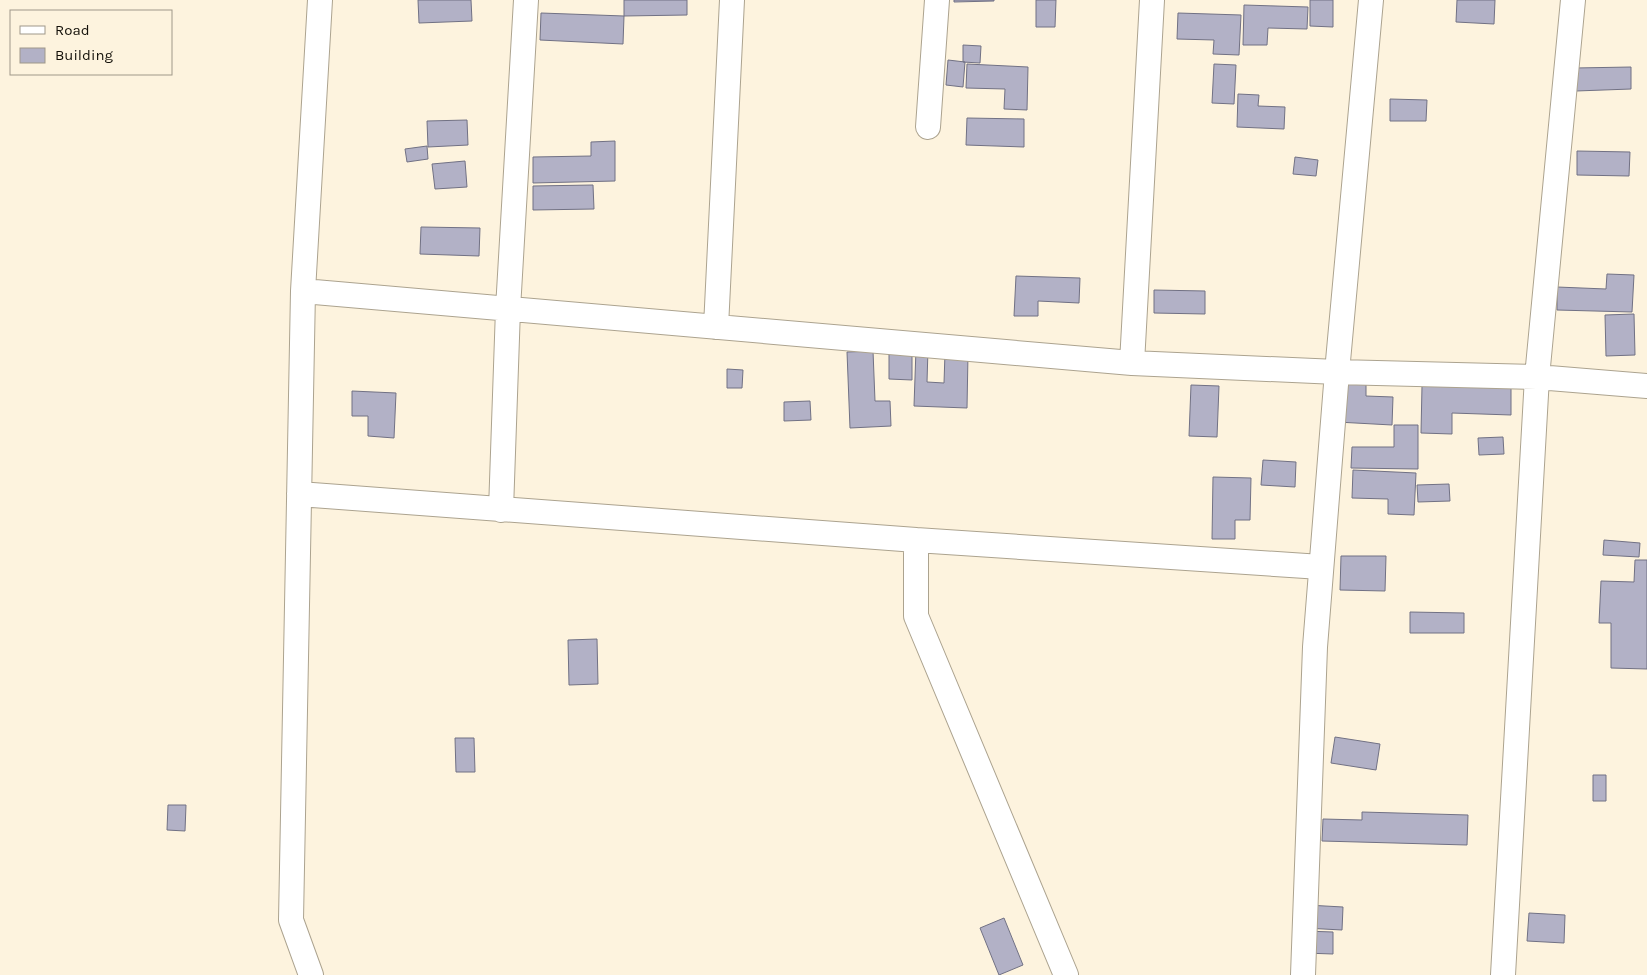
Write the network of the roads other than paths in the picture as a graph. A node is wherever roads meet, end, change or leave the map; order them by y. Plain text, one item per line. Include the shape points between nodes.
1 (320, 0) edge
2 (526, 0) edge
3 (732, 0) edge
4 (937, 0) edge
5 (1152, 0) edge
6 (1371, 0) edge
7 (1573, 0) edge
8 (928, 127) dead end
9 (303, 291) junction
10 (508, 309) junction
11 (716, 327) junction
12 (1132, 364) junction
13 (1337, 372) junction
14 (1537, 377) junction
15 (1647, 386) edge
16 (299, 494) junction
17 (501, 510) junction
18 (916, 540) junction
19 (1321, 567) junction
20 (311, 975) edge
21 (1066, 975) edge
22 (1303, 975) edge
23 (1503, 975) edge

1 - 9 street
2 - 10 street
3 - 11 street
4 - 8 street
5 - 12 street
6 - 13 street
7 - 14 street
9 - 10 street
9 - 16 street
10 - 11 street
10 - 17 street
11 - 12 street
12 - 13 street
13 - 14 street
13 - 19 street
14 - 15 street
14 - 23 street
16 - 17 street
16 - 20 street via 290,920
17 - 18 street
18 - 19 street
18 - 21 street via 916,616
19 - 22 street

